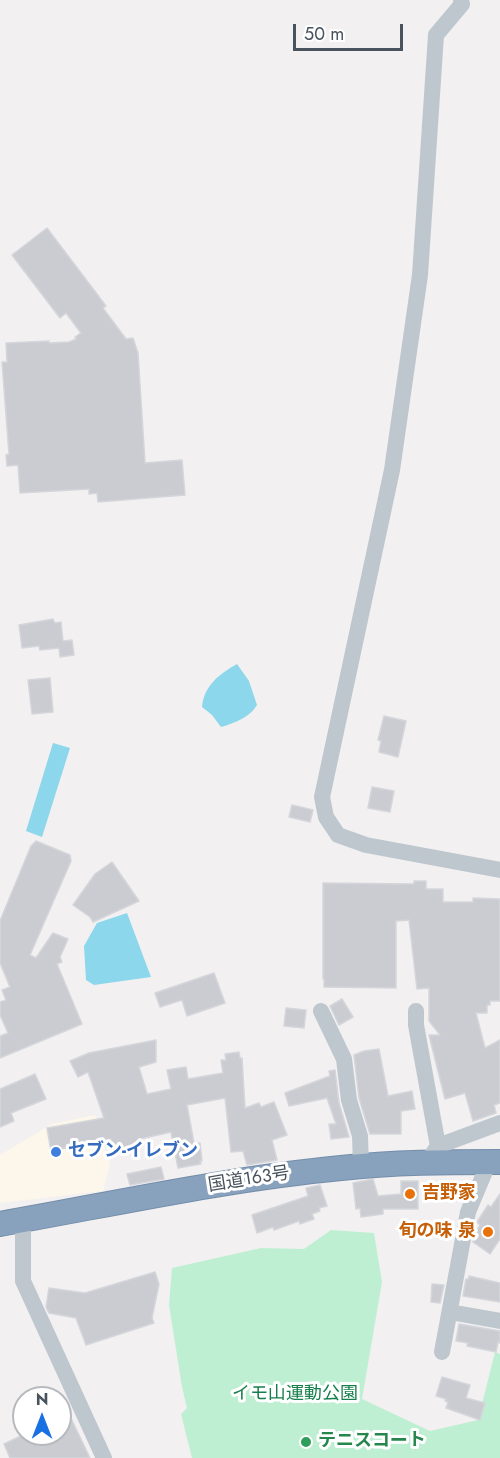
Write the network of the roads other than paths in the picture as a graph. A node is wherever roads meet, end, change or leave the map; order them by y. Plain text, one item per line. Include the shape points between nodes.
1 (462, 1) edge
2 (500, 870) edge
3 (321, 1011) dead end
4 (416, 1011) dead end
5 (500, 1123) edge
6 (432, 1154) junction
7 (494, 1162) edge
8 (361, 1166) junction
9 (11, 1222) edge
10 (450, 1312) junction
11 (500, 1321) edge
12 (442, 1352) dead end
13 (104, 1458) edge

1 - 2 street via 436,35 420,274 395,448 322,797 326,817 338,835 366,845
3 - 8 street via 344,1059 349,1100 360,1136
4 - 6 street
5 - 6 street
6 - 7 highway, 国道163号
6 - 8 highway, 国道163号
7 - 10 street via 468,1212
8 - 9 highway, 国道163号 via 264,1177
9 - 13 street via 23,1281
10 - 11 street
10 - 12 street

